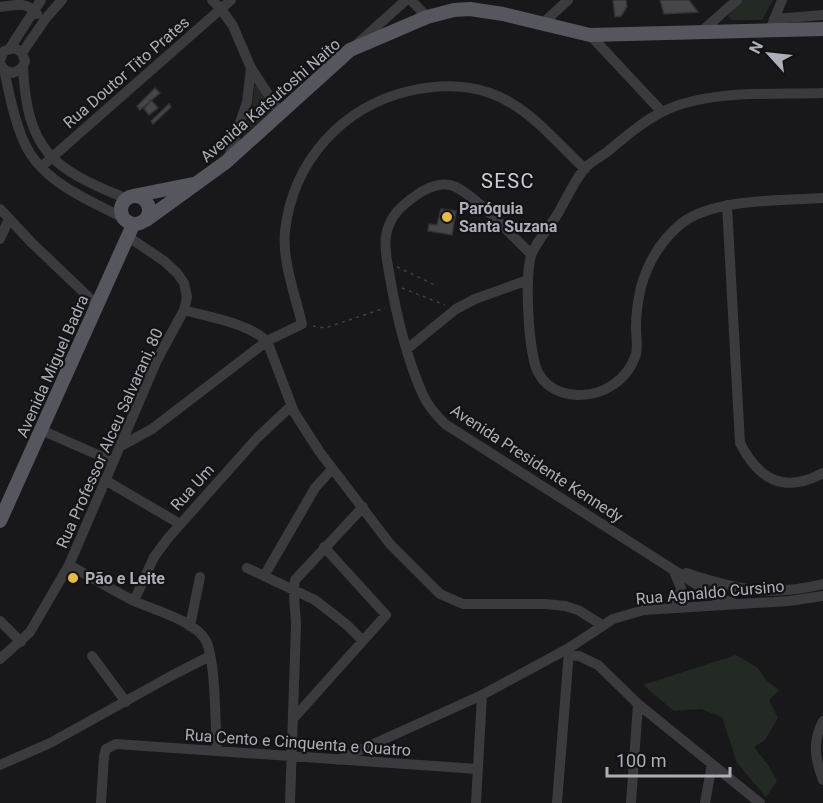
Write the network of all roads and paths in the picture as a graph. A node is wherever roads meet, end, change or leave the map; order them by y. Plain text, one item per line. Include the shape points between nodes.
1 (41, 0) edge
2 (62, 0) edge
3 (212, 0) edge
4 (231, 0) edge
5 (408, 0) edge
6 (568, 0) edge
7 (737, 0) edge
8 (782, 0) edge
9 (0, 7) edge
10 (221, 9) junction
11 (34, 10) junction
12 (823, 15) edge
13 (427, 17) junction
14 (44, 21) junction
15 (542, 24) junction
16 (771, 25) junction
17 (823, 29) edge
18 (702, 32) junction
19 (590, 34) junction
20 (10, 48) junction
21 (350, 50) junction
22 (22, 53) junction
23 (1, 61) edge
24 (23, 67) junction
25 (251, 68) junction
26 (823, 93) edge
27 (662, 112) junction
28 (281, 114) junction
29 (51, 157) junction
30 (226, 162) junction
31 (41, 167) junction
32 (585, 169) junction
33 (198, 183) junction
34 (129, 197) junction
35 (823, 198) edge
36 (727, 205) junction
37 (0, 209) edge
38 (9, 219) junction
39 (132, 224) junction
40 (0, 239) edge
41 (531, 254) junction
42 (393, 265) dead end
43 (528, 280) junction
44 (435, 285) dead end
45 (398, 287) dead end
46 (97, 305) junction
47 (395, 305) junction
48 (449, 307) dead end
49 (184, 310) junction
50 (302, 324) junction
51 (267, 341) junction
52 (407, 350) junction
53 (291, 406) junction
54 (41, 430) junction
55 (119, 447) junction
56 (112, 461) junction
57 (332, 469) junction
58 (823, 473) edge
59 (105, 480) junction
60 (363, 507) junction
61 (0, 521) edge
62 (180, 524) junction
63 (324, 546) junction
64 (69, 565) junction
65 (247, 568) dead end
66 (672, 568) junction
67 (264, 576) junction
68 (200, 577) dead end
69 (720, 584) junction
70 (823, 584) edge
71 (293, 590) junction
72 (754, 591) junction
73 (823, 596) edge
74 (716, 597) junction
75 (134, 601) junction
76 (677, 602) junction
77 (736, 604) junction
78 (690, 607) junction
79 (644, 610) junction
80 (0, 621) edge
81 (602, 625) junction
82 (190, 626) junction
83 (363, 641) junction
84 (21, 642) junction
85 (569, 652) junction
86 (92, 656) dead end
87 (210, 656) junction
88 (0, 659) edge
89 (482, 695) junction
90 (126, 702) junction
91 (638, 704) junction
92 (293, 719) junction
93 (823, 721) edge
94 (217, 752) junction
95 (292, 757) junction
96 (338, 760) junction
97 (712, 764) junction
98 (0, 765) edge
99 (478, 769) junction
100 (823, 780) edge
101 (101, 803) edge
102 (290, 803) edge
103 (476, 803) edge
104 (557, 803) edge
105 (631, 803) edge
106 (705, 803) edge
107 (760, 803) edge

1 - 11 street
2 - 14 street
3 - 10 street
4 - 10 street, Rua Doutor Tito Prates
5 - 13 street
5 - 21 street
6 - 15 street
7 - 18 street
8 - 16 street
9 - 11 street via 24,4
10 - 25 street
10 - 29 street, Rua Doutor Tito Prates
11 - 14 street
11 - 20 street
12 - 16 street
13 - 15 main road, Avenida Katsutoshi Naito via 470,9
13 - 21 main road, Avenida Katsutoshi Naito
14 - 22 street
15 - 19 main road, Avenida Katsutoshi Naito
16 - 17 main road, Avenida Katsutoshi Naito
16 - 18 main road, Avenida Katsutoshi Naito
18 - 19 main road, Avenida Katsutoshi Naito
19 - 27 street
20 - 22 street
20 - 23 street via 4,51
21 - 28 main road, Avenida Katsutoshi Naito
22 - 24 street
23 - 24 street via 13,73
23 - 31 street via 24,142
24 - 29 street via 28,115
25 - 28 street
25 - 30 street via 247,102
26 - 27 street via 693,100
27 - 32 street
28 - 30 main road, Avenida Katsutoshi Naito
29 - 31 street, Rua Doutor Tito Prates
29 - 34 street via 81,180
30 - 33 main road, Avenida Katsutoshi Naito
31 - 39 street via 60,184
32 - 41 street
32 - 50 street via 521,108 490,93 447,86 387,96 331,133 303,171 295,190 285,232 285,252
33 - 34 main road
33 - 39 main road
34 - 39 main road, Avenida Miguel Badra via 121,208
34 - 39 main road via 142,198 149,210
35 - 36 street
36 - 43 street via 703,211 683,222 660,245 641,286 637,352 630,367 608,389 594,394 562,393 538,374 531,346
36 - 58 street via 740,443 748,459 773,480 789,484
37 - 38 street
38 - 40 street
38 - 46 street
39 - 46 main road, Avenida Miguel Badra
39 - 49 street via 184,283
41 - 43 street
41 - 47 street, Avenida Presidente Kennedy via 457,188 428,188 401,206 386,236
42 - 44 path
43 - 52 street via 456,309
45 - 48 path
46 - 54 main road, Avenida Miguel Badra
47 - 50 path via 326,328
47 - 52 street, Avenida Presidente Kennedy
49 - 51 street via 247,328
49 - 55 street, Rua Professor Alceu Salvarani, 80
50 - 51 street
51 - 53 street
51 - 55 street via 152,429
52 - 66 street, Avenida Presidente Kennedy via 423,397 445,424
53 - 57 street
53 - 62 street, Rua Um
54 - 56 street
54 - 61 main road, Avenida Miguel Badra
55 - 56 street, Rua Professor Alceu Salvarani, 80
56 - 59 street, Rua Professor Alceu Salvarani, 80
57 - 60 street
57 - 67 street via 315,488
59 - 62 street
59 - 64 street, Rua Professor Alceu Salvarani, 80
60 - 63 street
60 - 81 street via 390,544 428,584 450,599 473,605 565,606
62 - 75 street, Rua Um via 154,557
63 - 71 street via 297,576
63 - 83 street via 386,615
64 - 75 street
64 - 84 street, Rua Professor Alceu Salvarani, 80 via 42,614
65 - 67 street
66 - 69 street, Avenida Presidente Kennedy
66 - 74 street, Avenida Presidente Kennedy
66 - 76 street via 681,588
67 - 71 street
68 - 82 street
69 - 72 street, Avenida Presidente Kennedy
69 - 74 street
70 - 72 street
71 - 83 street via 315,600
71 - 92 street
72 - 74 street
73 - 77 street, Rua Agnaldo Cursino
74 - 76 street
74 - 77 street, Avenida Presidente Kennedy
74 - 78 street
75 - 82 street
76 - 79 street
77 - 78 street, Rua Agnaldo Cursino
78 - 79 street, Rua Agnaldo Cursino
79 - 81 street, Rua Agnaldo Cursino
80 - 84 street
81 - 85 street, Rua Agnaldo Cursino
82 - 87 street via 201,633
83 - 92 street
84 - 88 street, Rua Professor Alceu Salvarani, 80
85 - 89 street, Rua Agnaldo Cursino
85 - 91 street via 598,665
85 - 104 street
86 - 90 street
87 - 90 street
87 - 94 street
89 - 96 street, Rua Agnaldo Cursino
89 - 99 street
90 - 98 street via 51,743
91 - 97 street
91 - 105 street
92 - 95 street
93 - 100 street via 814,744
94 - 95 street, Rua Cento e Cinquenta e Quatro
94 - 101 street, Rua Cento e Cinquenta e Quatro via 116,744 106,749 104,756
95 - 96 street, Rua Cento e Cinquenta e Quatro
95 - 102 street
96 - 99 street, Rua Cento e Cinquenta e Quatro
97 - 106 street
97 - 107 street
99 - 103 street

